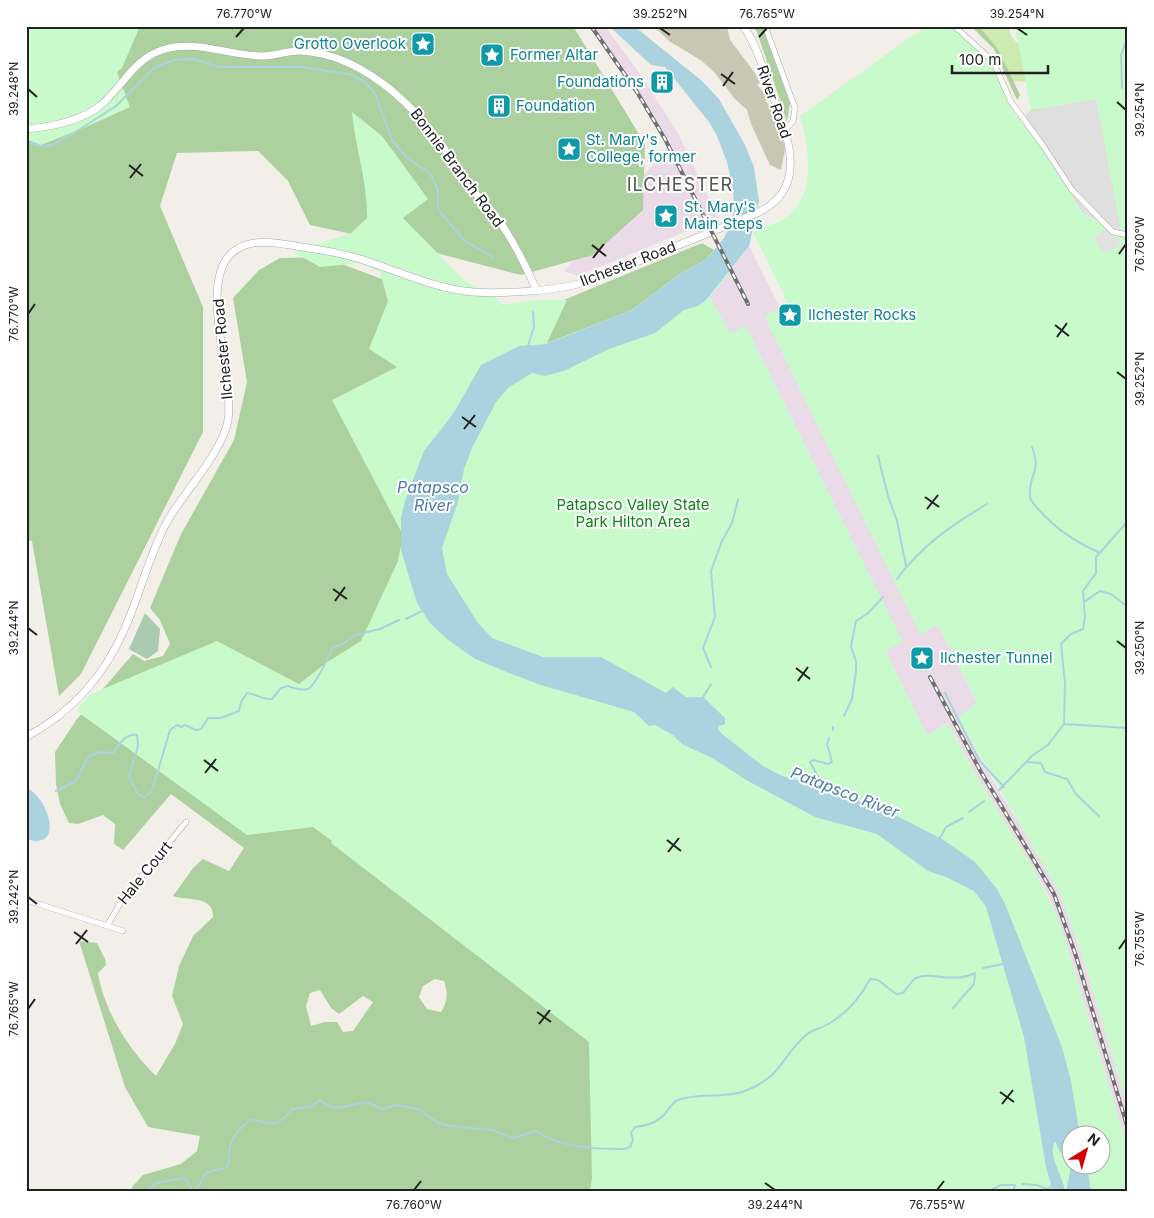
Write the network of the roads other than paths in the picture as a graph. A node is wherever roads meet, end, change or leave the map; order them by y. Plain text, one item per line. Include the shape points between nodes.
1 (743, 26) edge
2 (765, 26) edge
3 (954, 26) edge
4 (26, 129) edge
5 (785, 130) junction
6 (771, 206) joint
7 (1128, 235) edge
8 (536, 289) junction
9 (26, 737) edge
10 (186, 822) dead end
11 (26, 900) edge
12 (108, 926) junction
13 (123, 931) dead end

1 - 5 street, River Road via 754,45
2 - 5 street via 795,108 793,121
3 - 7 street via 994,60 1011,102 1072,190 1113,232
4 - 8 street, Bonnie Branch Road via 62,123 92,111 139,63 150,55 174,47 260,56 302,51 332,58 385,84 424,121 460,177 502,225
5 - 6 street, River Road via 790,154 789,177 784,191
6 - 8 street, Ilchester Road via 597,278 576,285
8 - 9 street, Ilchester Road via 476,292 451,289 350,256 274,242 248,244 231,252 224,261 218,287 229,406 224,434 161,534 125,629 103,668 63,714
10 - 12 street, Hale Court via 122,900
11 - 12 street
12 - 13 street

